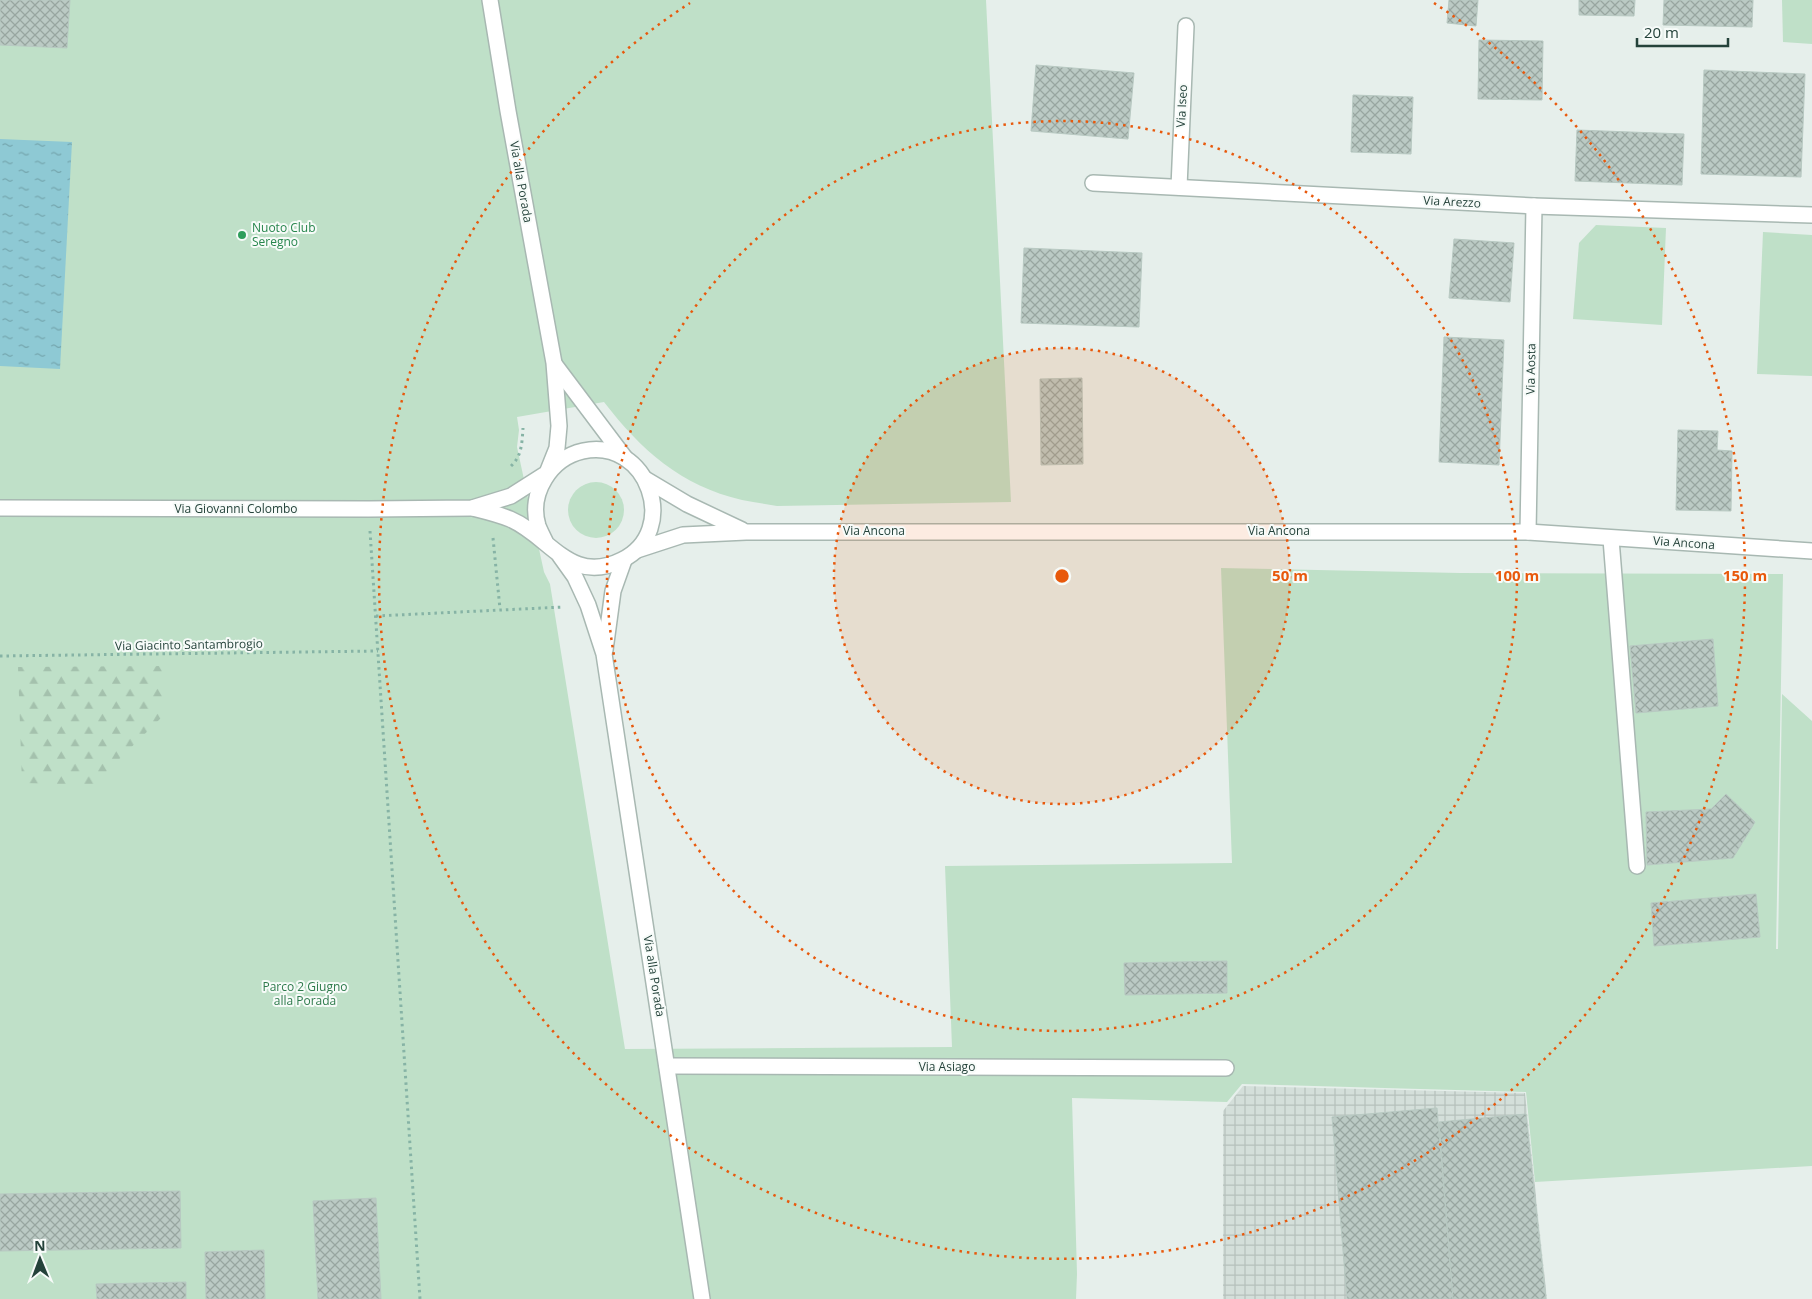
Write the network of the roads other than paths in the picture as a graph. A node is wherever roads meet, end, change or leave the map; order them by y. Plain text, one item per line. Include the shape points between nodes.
1 (490, 0) edge
2 (1186, 26) dead end
3 (1093, 183) dead end
4 (1179, 187) junction
5 (1534, 206) junction
6 (1812, 215) edge
7 (554, 363) junction
8 (626, 459) junction
9 (547, 473) junction
10 (645, 479) junction
11 (0, 508) edge
12 (472, 508) junction
13 (746, 532) junction
14 (1528, 532) junction
15 (1611, 539) junction
16 (546, 543) junction
17 (637, 550) junction
18 (1812, 552) edge
19 (560, 556) junction
20 (624, 560) junction
21 (604, 654) junction
22 (1638, 866) dead end
23 (667, 1066) junction
24 (1226, 1068) dead end
25 (702, 1299) edge

1 - 7 street, Via alla Porada
2 - 4 street, Via Iseo
3 - 4 street, Via Arezzo
4 - 5 street, Via Arezzo
5 - 6 street, Via Arezzo
5 - 14 street, Via Aosta
7 - 8 street, Via alla Porada
7 - 9 street, Via alla Porada via 559,426 556,448
8 - 9 street via 614,453 585,450 565,458
8 - 10 street
9 - 12 street, Via Giovanni Colombo via 511,496
9 - 16 street via 535,507 538,526
10 - 13 street, Via Ancona via 694,508
10 - 17 street via 651,493 652,522
11 - 12 street, Via Giovanni Colombo
12 - 16 street, Via Giovanni Colombo via 511,519
13 - 14 street, Via Ancona
13 - 17 street, Via Ancona via 683,535
14 - 15 street, Via Ancona
15 - 18 street, Via Ancona
15 - 22 street
16 - 19 street
17 - 20 street
19 - 20 street via 576,565 592,568
19 - 21 street, Via alla Porada via 576,577
20 - 21 street, Via alla Porada via 613,590
21 - 23 street, Via alla Porada
23 - 24 street, Via Asiago
23 - 25 street, Via alla Porada

